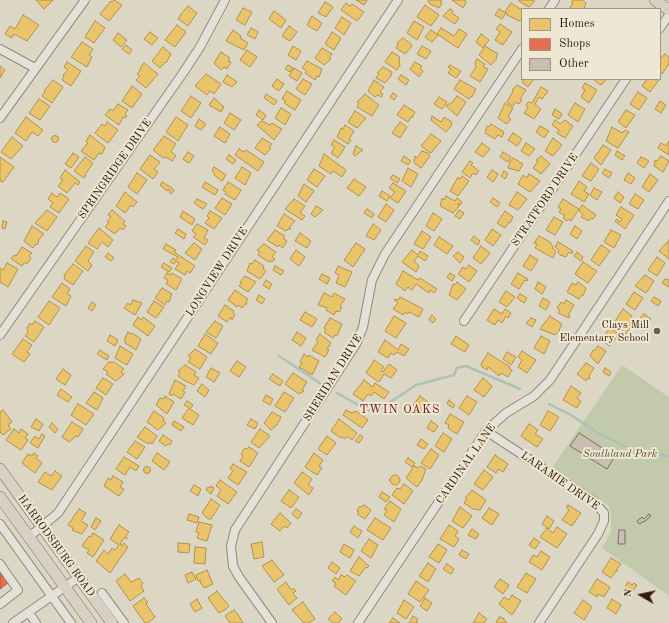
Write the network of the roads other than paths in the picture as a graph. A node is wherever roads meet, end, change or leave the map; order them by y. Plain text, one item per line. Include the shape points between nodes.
1 (85, 0) edge
2 (225, 0) edge
3 (398, 0) edge
4 (655, 0) edge
5 (669, 10) edge
6 (669, 15) edge
7 (661, 27) edge
8 (0, 49) edge
9 (521, 50) edge
10 (35, 68) junction
11 (625, 80) edge
12 (0, 118) edge
13 (669, 201) edge
14 (464, 322) dead end
15 (0, 335) edge
16 (486, 431) junction
17 (0, 468) edge
18 (0, 498) edge
19 (42, 526) junction
20 (1, 529) edge
21 (29, 537) junction
22 (0, 564) edge
23 (79, 577) junction
24 (65, 588) junction
25 (102, 593) dead end
26 (52, 596) junction
27 (0, 604) edge
28 (28, 613) junction
29 (13, 623) edge
30 (36, 623) edge
31 (71, 623) edge
32 (91, 623) edge
33 (112, 623) edge
34 (124, 623) edge
35 (272, 623) edge
36 (358, 623) edge
37 (539, 623) edge

1 - 10 street
2 - 15 street, SPRINGRIDGE DRIVE via 200,47
3 - 19 street, LONGVIEW DRIVE via 58,513
4 - 5 main road
6 - 7 street
8 - 10 street
9 - 35 street, SHERIDAN DRIVE via 385,254 372,280 363,327 356,344 235,530 231,546 232,566
10 - 12 street
11 - 14 street, STRATFORD DRIVE
13 - 16 street, CARDINAL LANE via 550,380 534,396
16 - 36 street, CARDINAL LANE
16 - 37 street, LARAMIE DRIVE via 593,501 604,513 604,521 598,534
17 - 19 main road, HARRODSBURG ROAD
18 - 21 main road, HARRODSBURG ROAD
19 - 21 street, LONGVIEW DRIVE
19 - 23 main road, HARRODSBURG ROAD
20 - 26 street
21 - 24 main road, HARRODSBURG ROAD
22 - 27 street via 18,590
23 - 24 street
23 - 33 main road, HARRODSBURG ROAD
24 - 26 street
24 - 32 main road, HARRODSBURG ROAD
25 - 34 street
26 - 28 street
26 - 31 street
28 - 29 street
28 - 30 street

